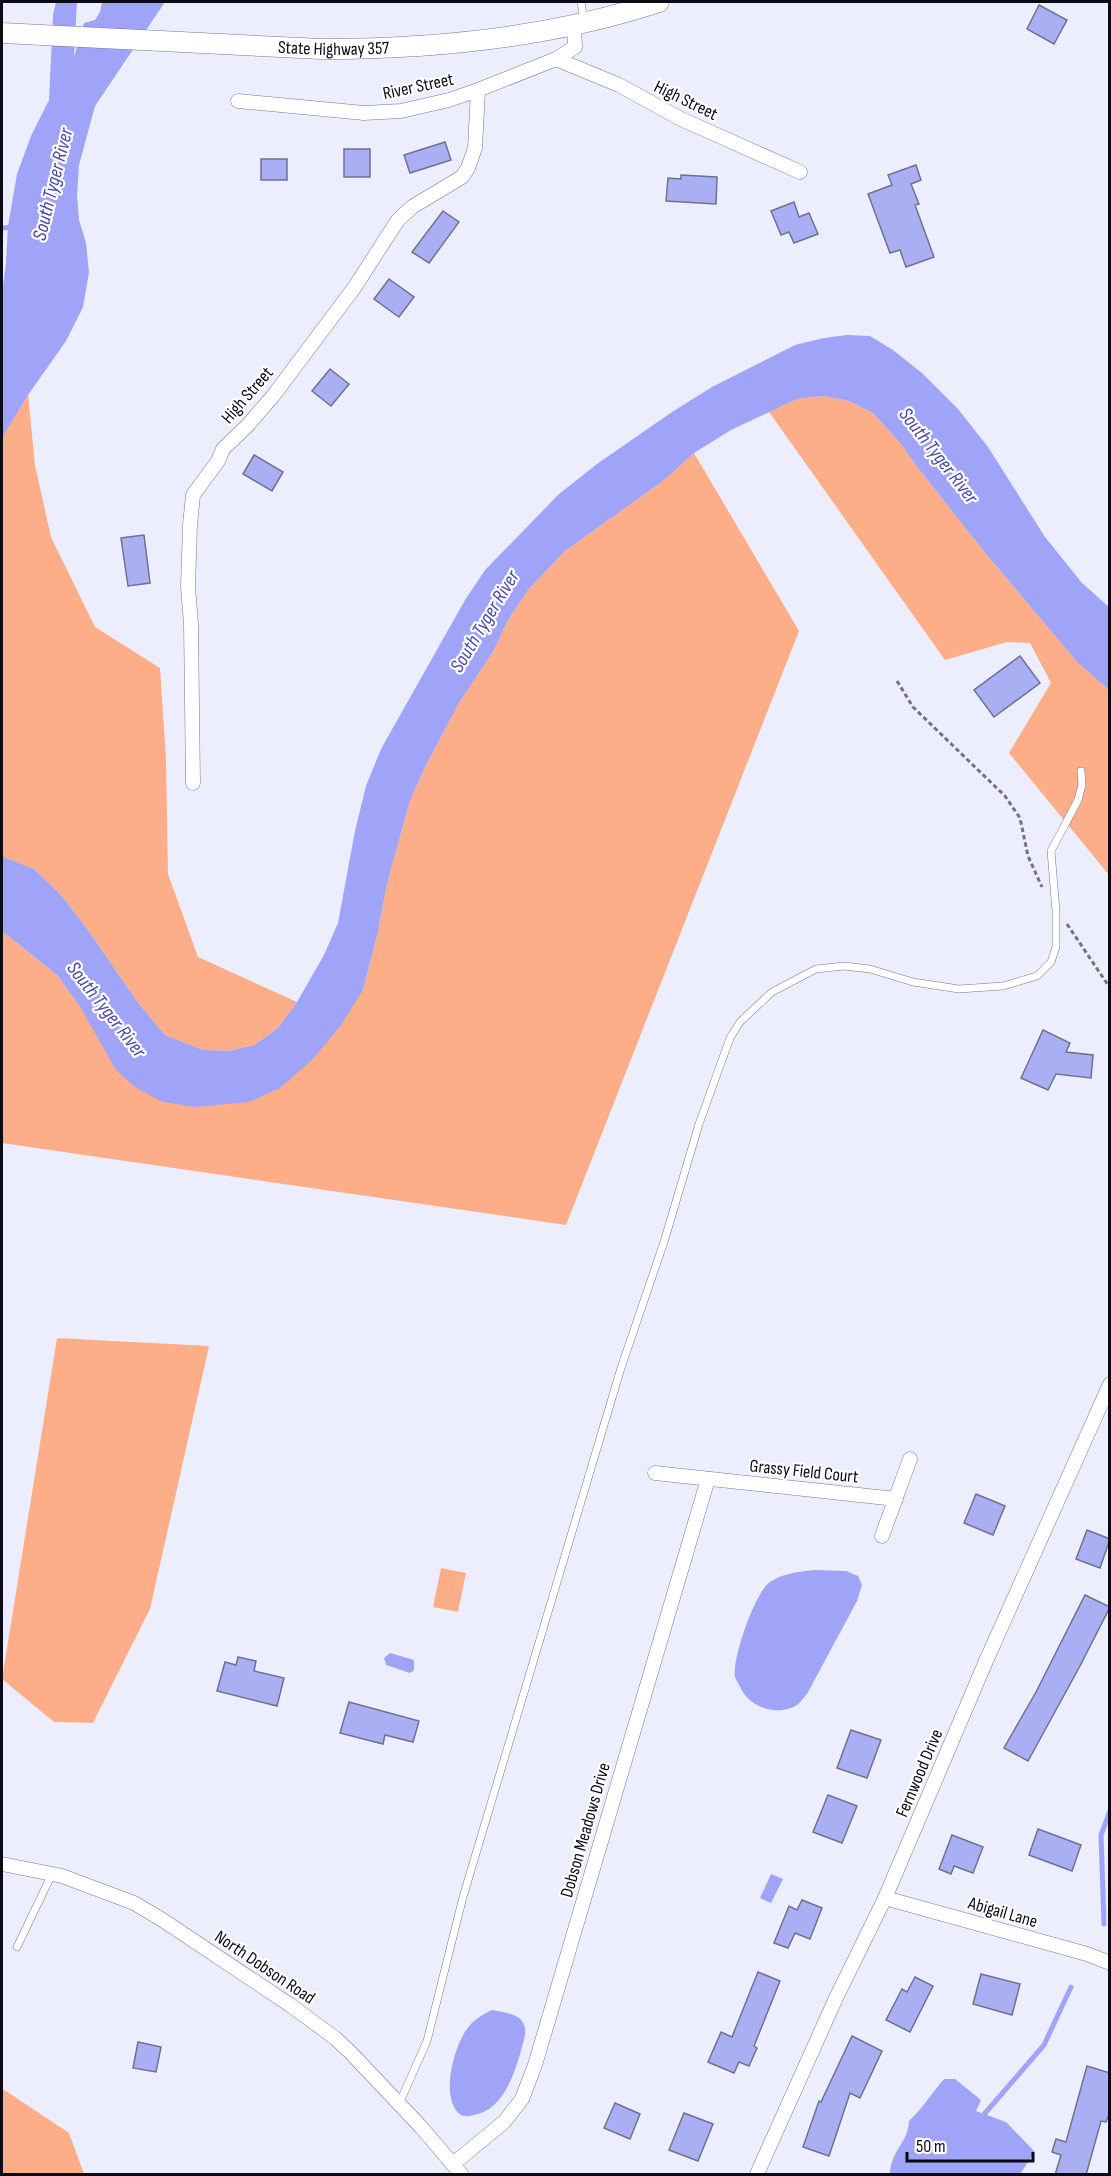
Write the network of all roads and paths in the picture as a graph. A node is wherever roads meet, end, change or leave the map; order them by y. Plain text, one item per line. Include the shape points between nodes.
1 (580, 2) edge
2 (659, 2) edge
3 (579, 24) junction
4 (2, 33) edge
5 (556, 59) junction
6 (478, 90) junction
7 (238, 101) dead end
8 (800, 172) dead end
9 (897, 681) dead end
10 (1081, 771) dead end
11 (193, 783) dead end
12 (1056, 911) junction
13 (1110, 988) edge
14 (1110, 1384) edge
15 (910, 1459) dead end
16 (655, 1473) dead end
17 (708, 1479) junction
18 (896, 1499) junction
19 (882, 1536) dead end
20 (2, 1864) edge
21 (52, 1874) junction
22 (885, 1898) junction
23 (17, 1947) dead end
24 (1110, 1964) edge
25 (399, 2104) junction
26 (457, 2170) edge
27 (757, 2175) edge

1 - 3 lane
2 - 3 main road, State Highway 357
3 - 4 main road, State Highway 357 via 475,41 382,49
3 - 5 street, River Street via 574,47
5 - 6 street, River Street
5 - 8 street, High Street
6 - 7 street, River Street via 382,113
6 - 11 street, High Street via 475,148 462,177 398,220 354,288 273,396 223,449 193,495 188,587
9 - 12 path via 913,707 1005,796 1020,818 1028,856
10 - 12 lane via 1078,800 1051,851
12 - 13 path
12 - 25 lane via 1056,947 1051,962 1037,976 1003,986 959,989 913,982 870,969 816,969 772,992 740,1022 730,1038 618,1378 463,1897 427,2041
14 - 22 street, Fernwood Drive
15 - 18 street
16 - 17 street, Grassy Field Court
17 - 18 street, Grassy Field Court
17 - 26 street, Dobson Meadows Drive via 535,2065 522,2099
18 - 19 street
20 - 21 street, North Dobson Road
21 - 23 lane
21 - 25 street, North Dobson Road via 134,1904 290,2004 335,2038
22 - 24 street, Abigail Lane via 1087,1954
22 - 27 street, Fernwood Drive
25 - 26 street, North Dobson Road

